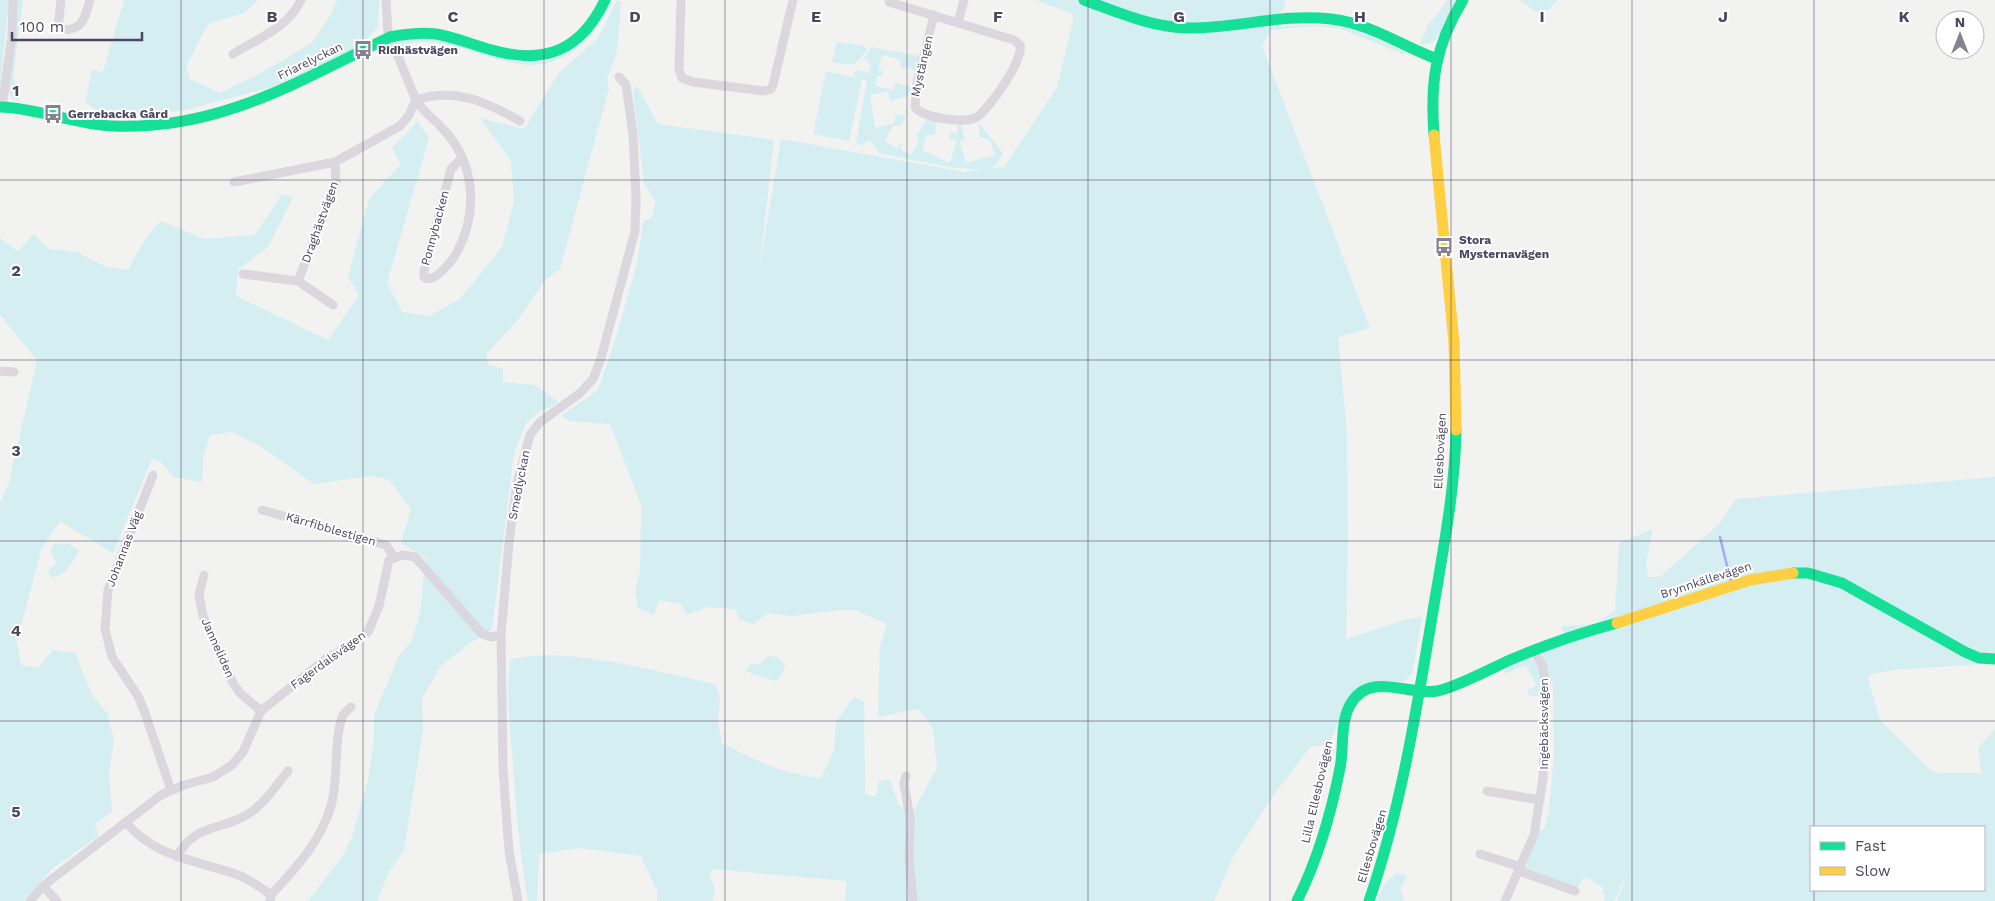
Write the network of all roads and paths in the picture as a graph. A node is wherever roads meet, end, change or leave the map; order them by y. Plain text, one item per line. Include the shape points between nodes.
1 (13, 0) edge
2 (61, 0) edge
3 (90, 0) edge
4 (301, 0) edge
5 (386, 0) edge
6 (605, 0) edge
7 (681, 0) edge
8 (793, 0) edge
9 (964, 0) edge
10 (1084, 0) edge
11 (1463, 0) edge
12 (889, 2) dead end
13 (934, 16) junction
14 (958, 23) junction
15 (390, 37) junction
16 (233, 54) dead end
17 (1437, 59) junction
18 (619, 77) dead end
19 (416, 100) junction
20 (1, 107) edge
21 (520, 121) dead end
22 (461, 159) junction
23 (335, 162) junction
24 (234, 182) dead end
25 (243, 274) dead end
26 (298, 281) junction
27 (333, 305) dead end
28 (0, 371) edge
29 (14, 372) dead end
30 (153, 475) dead end
31 (262, 510) dead end
32 (394, 556) junction
33 (204, 575) dead end
34 (501, 635) junction
35 (1533, 650) junction
36 (1995, 659) edge
37 (1420, 691) junction
38 (351, 707) dead end
39 (261, 711) junction
40 (288, 771) dead end
41 (906, 776) dead end
42 (171, 790) junction
43 (1487, 791) dead end
44 (1540, 800) junction
45 (126, 822) junction
46 (1480, 854) dead end
47 (177, 857) junction
48 (1520, 869) junction
49 (44, 886) junction
50 (1575, 891) dead end
51 (271, 898) edge
52 (30, 901) edge
53 (57, 901) edge
54 (518, 901) edge
55 (914, 901) edge
56 (1297, 901) edge
57 (1369, 901) edge
58 (1505, 901) edge

1 - 20 street via 12,36
2 - 3 street via 58,29 69,30 82,23
4 - 16 street via 270,34
5 - 15 street
6 - 15 street, Friarelyckan via 596,19 580,37 565,48 541,56 512,55 437,35 420,33
7 - 8 street via 679,70 682,78 764,91 773,85
9 - 14 street
10 - 17 street via 1178,28 1316,18 1338,20
11 - 17 street, Ellesbovägen via 1448,26
12 - 13 street, Mystängen
13 - 14 street, Mystängen
13 - 14 street, Mystängen via 914,97 915,107 924,115 968,120 981,114 1010,75 1019,56 1021,47 1014,40
15 - 19 street
15 - 20 street, Friarelyckan via 267,96 186,119 143,125 97,125 29,109
17 - 37 street, Ellesbovägen via 1433,110 1456,376 1456,436 1451,501
18 - 34 street, Smedlyckan via 626,85 633,134 635,231 593,379 579,394 533,429 523,455 509,543
19 - 21 street via 431,96 466,97 484,102
19 - 22 street, Ponnybacken via 458,147
19 - 23 street via 400,126
22 - 22 street, Ponnybacken via 468,169 471,185 470,218 454,257 436,276 427,280 424,271 451,169
23 - 24 street
23 - 26 street, Draghästvägen via 336,183
25 - 26 street
26 - 27 street
28 - 29 street
30 - 42 street, Johannas Väg via 108,590 105,630 112,657 138,696
31 - 32 street, Kärrfibblestigen via 386,545
32 - 34 street via 416,556 482,634 491,637
32 - 39 street, Fagerdalsvägen via 386,568 379,606 368,632 327,658
33 - 39 street, Janneliden via 200,595 203,616 233,683
34 - 54 street, Smedlyckan via 503,769 509,851
35 - 36 street, Brynnkällevägen via 1554,640 1750,580 1795,572 1842,583 1965,652 1979,658
35 - 37 street, Brynnkällevägen via 1440,691
35 - 44 street, Ingebäcksvägen via 1542,666 1546,689 1545,754
37 - 56 street, Lilla Ellesbovägen via 1379,685 1363,691 1350,704 1324,828
37 - 57 street, Ellesbovägen via 1397,813
38 - 51 street via 344,714 330,808 301,861
39 - 42 street, Fagerdalsvägen via 243,752 232,765 213,777
40 - 47 street via 252,811 233,822 207,828 195,835
41 - 55 street via 904,784 910,818 909,858
42 - 45 street, Fagerdalsvägen
43 - 44 street
44 - 48 street, Ingebäcksvägen via 1534,835
45 - 47 street via 142,837
45 - 49 street, Fagerdalsvägen
46 - 48 street
47 - 51 street via 240,876
48 - 50 street
48 - 58 street, Ingebäcksvägen
49 - 52 street, Fagerdalsvägen
49 - 53 street

